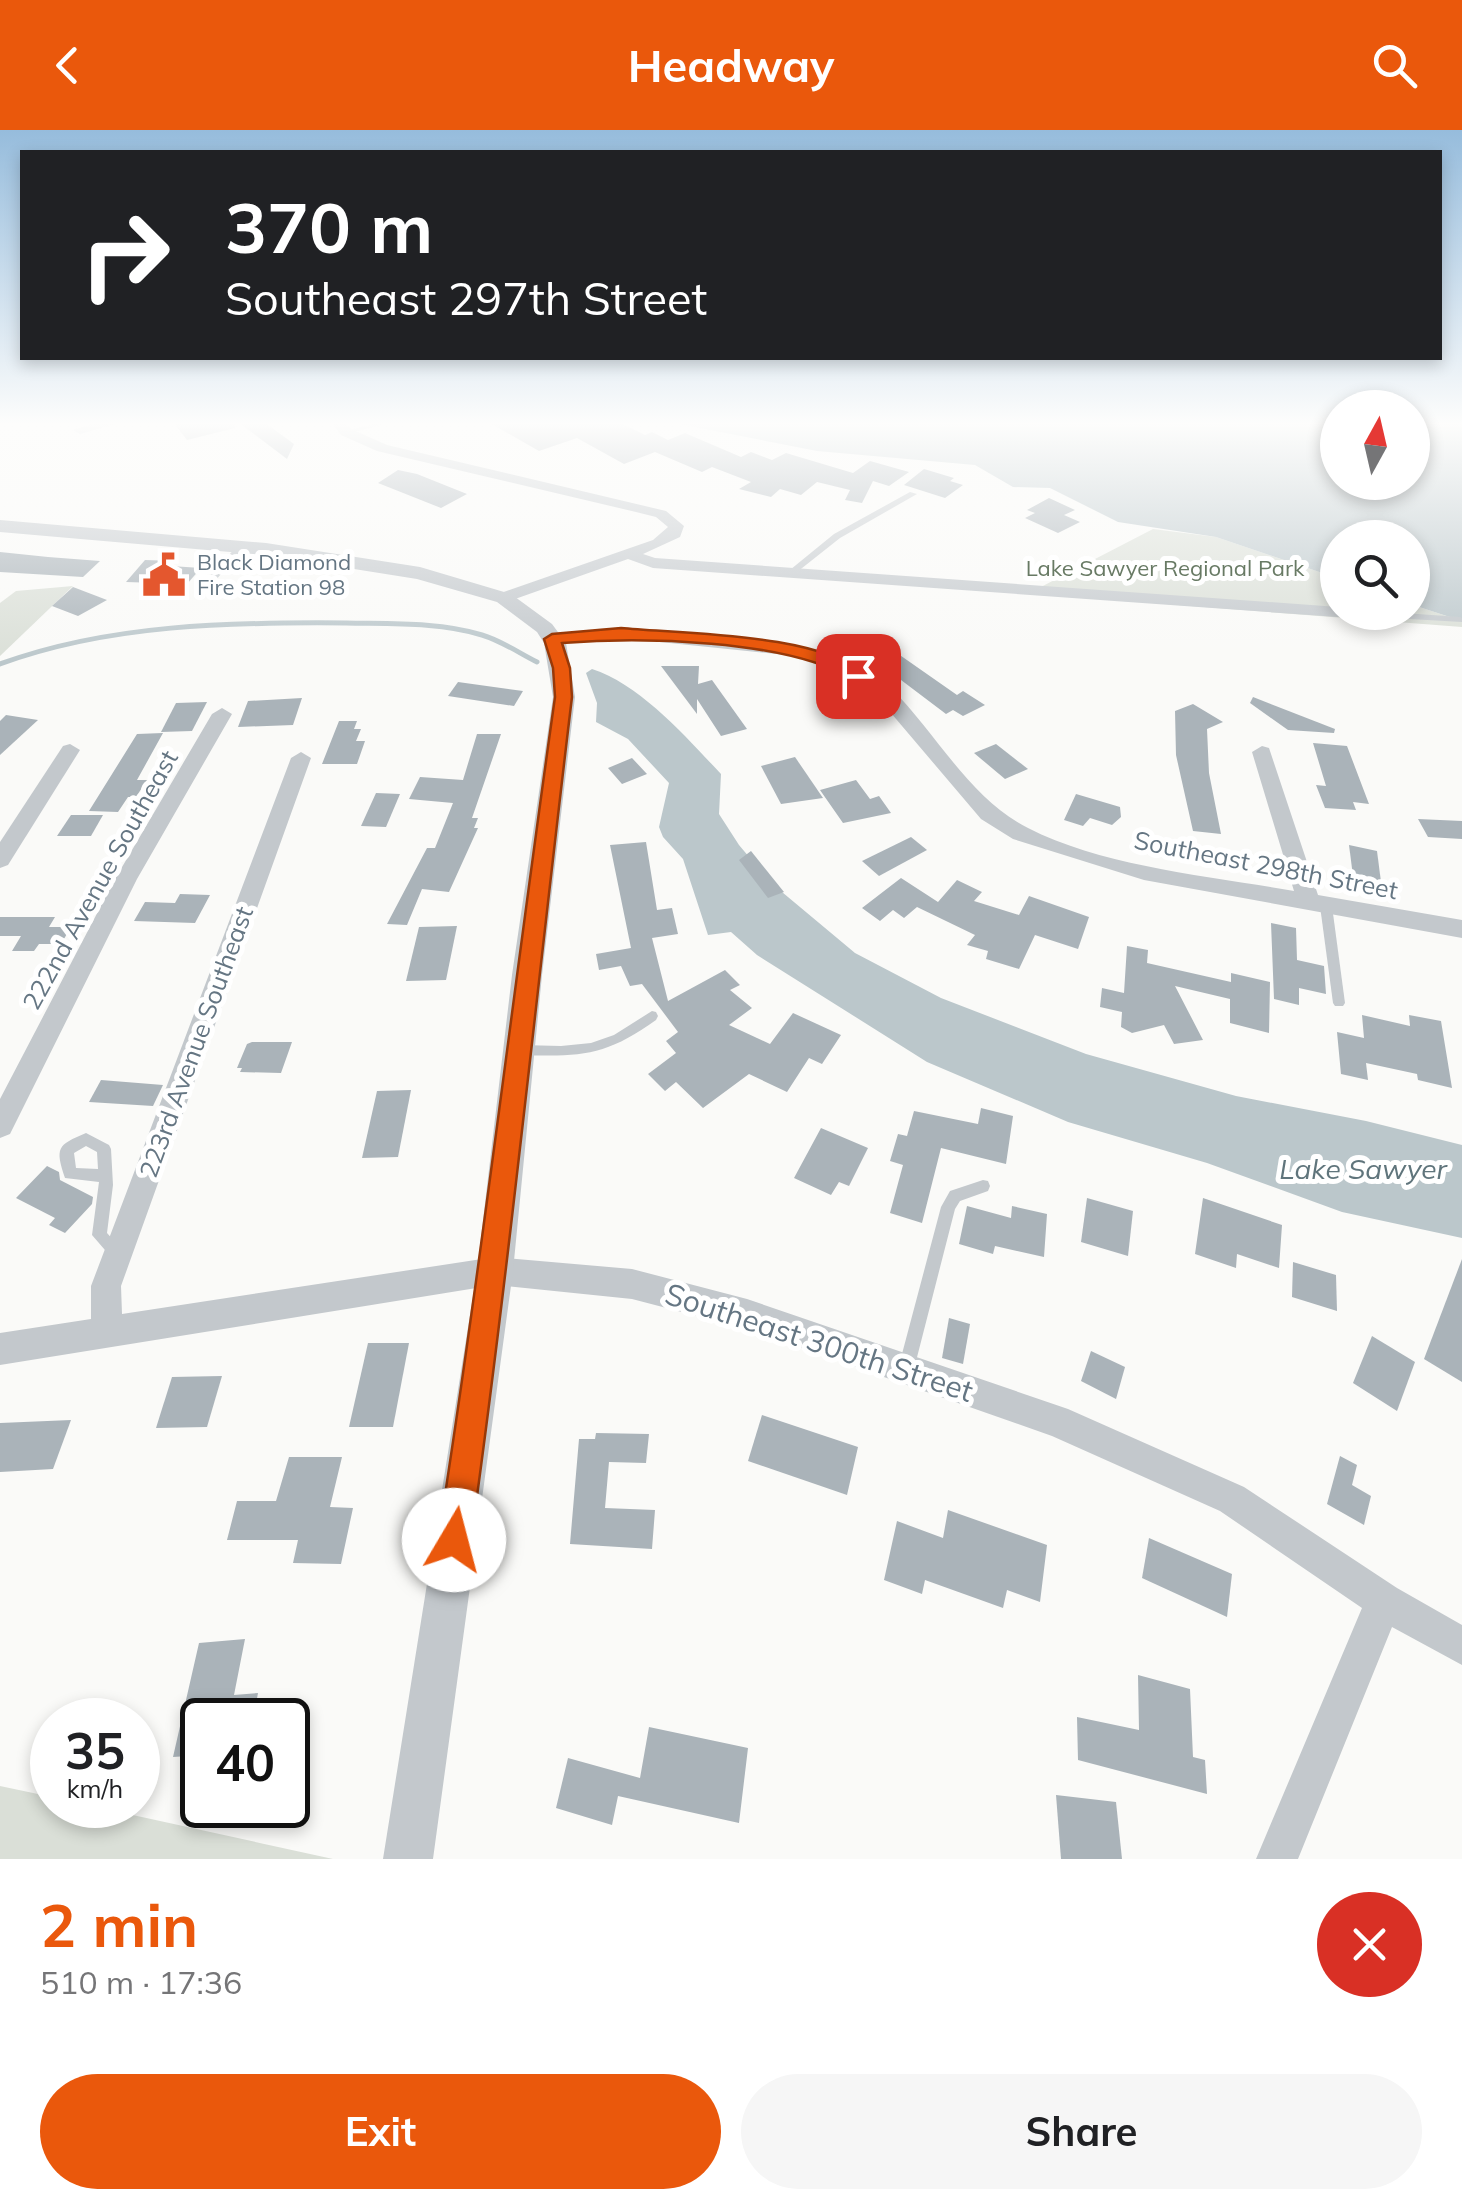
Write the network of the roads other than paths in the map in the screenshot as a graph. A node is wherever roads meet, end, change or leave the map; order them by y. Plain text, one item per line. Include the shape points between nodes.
1 (617, 503) edge
2 (897, 503) edge
3 (0, 526) edge
4 (242, 547) junction
5 (628, 554) junction
6 (789, 574) junction
7 (203, 588) dead end
8 (504, 598) junction
9 (1320, 611) edge
10 (1430, 618) edge
11 (1460, 620) dead end
12 (552, 639) junction
13 (222, 714) dead end
14 (70, 750) dead end
15 (1262, 752) dead end
16 (301, 758) dead end
17 (0, 860) edge
18 (1318, 904) junction
19 (1462, 929) edge
20 (1339, 1003) dead end
21 (652, 1016) dead end
22 (518, 1050) junction
23 (0, 1126) edge
24 (105, 1176) dead end
25 (983, 1186) dead end
26 (118, 1254) junction
27 (494, 1271) junction
28 (107, 1329) junction
29 (0, 1349) edge
30 (906, 1369) junction
31 (1384, 1601) junction
32 (1462, 1646) edge
33 (408, 1859) edge
34 (1277, 1859) edge

1 - 5 street via 661,514 676,526 669,538
2 - 6 lane via 837,536
3 - 4 street
4 - 7 lane
4 - 8 street via 420,574
5 - 6 street via 653,563
5 - 8 street
6 - 9 street
8 - 12 street
10 - 11 lane
12 - 18 street, Southeast 298th Street via 621,633 784,648 834,661 881,690 989,814 1021,834 1144,872
12 - 22 street via 564,697
13 - 23 street, 222nd Avenue Southeast via 126,879
14 - 17 street
15 - 18 street
16 - 26 street, 223rd Avenue Southeast
18 - 19 street, Southeast 298th Street
18 - 20 lane
21 - 22 lane via 598,1050
22 - 27 street
24 - 26 lane via 99,1235
25 - 30 lane via 956,1196 948,1207
26 - 28 street, 223rd Avenue Southeast via 106,1286
27 - 28 street, Southeast 300th Street
27 - 30 street, Southeast 300th Street via 632,1284 747,1314
27 - 33 street
28 - 29 street, Southeast 300th Street
30 - 31 street, Southeast 300th Street via 1056,1420 1232,1500
31 - 32 street, Southeast 300th Street
31 - 34 street

